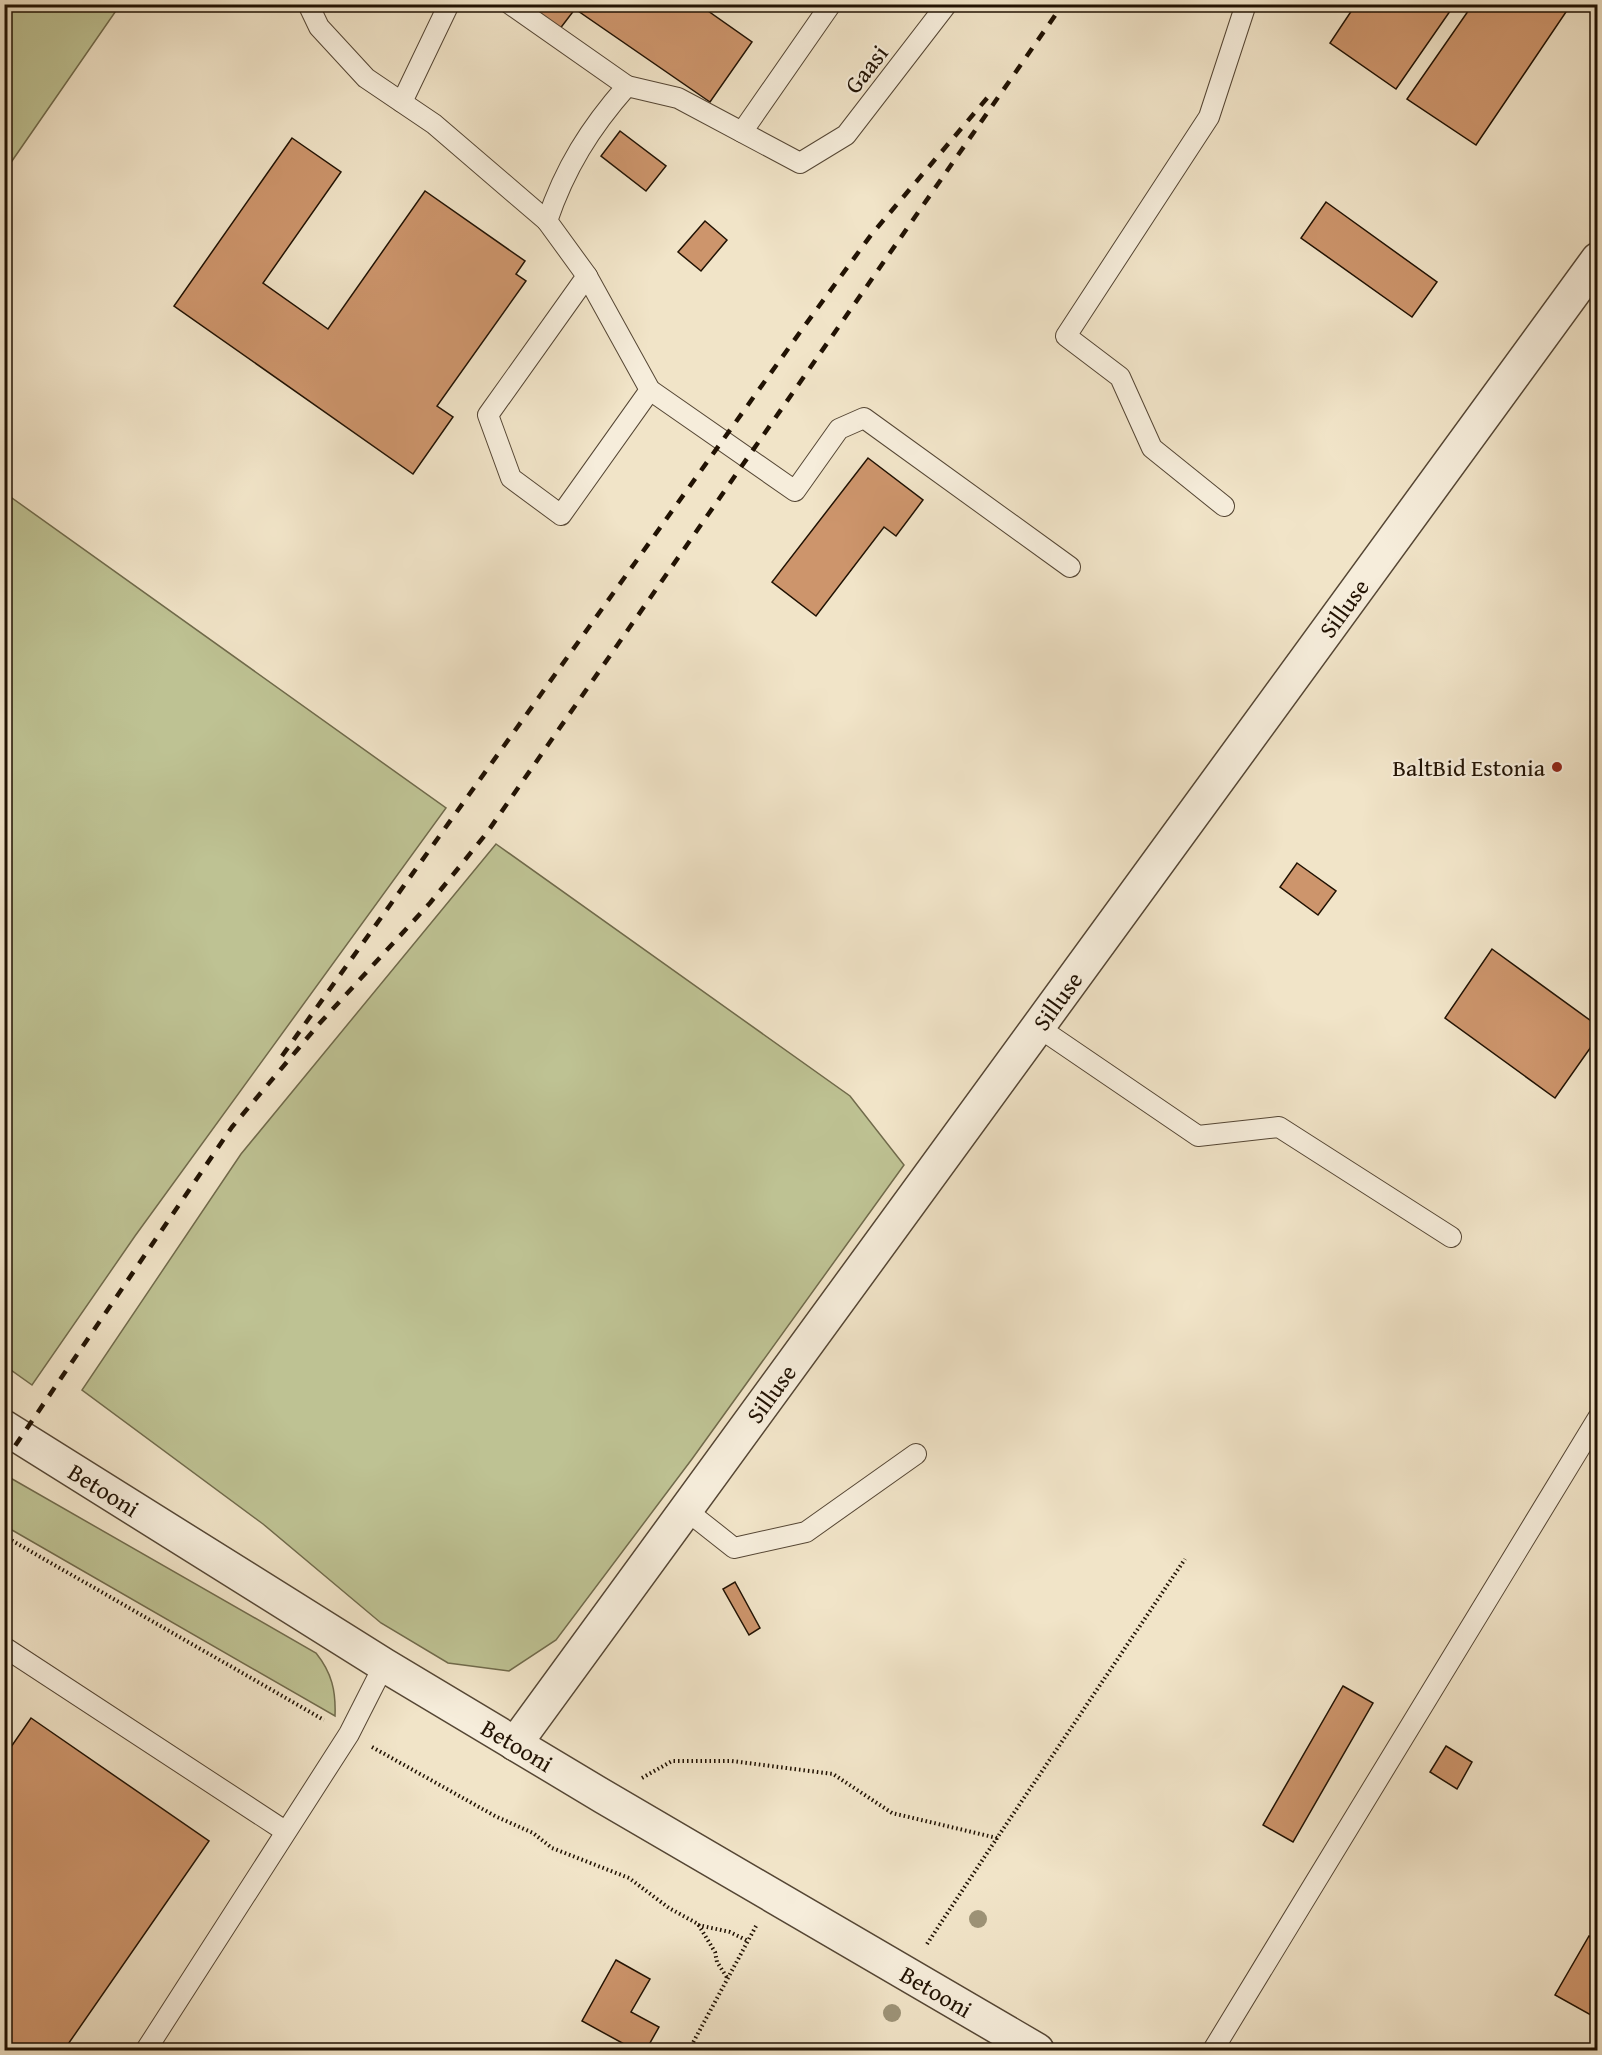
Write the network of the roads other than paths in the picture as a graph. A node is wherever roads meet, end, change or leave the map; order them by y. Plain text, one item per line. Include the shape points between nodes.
1 (308, 4) edge
2 (449, 4) edge
3 (510, 4) edge
4 (831, 4) edge
5 (947, 4) edge
6 (1246, 4) edge
7 (627, 86) junction
8 (402, 102) junction
9 (742, 132) junction
10 (547, 221) junction
11 (1598, 259) edge
12 (587, 276) junction
13 (650, 390) junction
14 (1224, 506) dead end
15 (1070, 567) dead end
16 (1038, 1027) junction
17 (1451, 1237) dead end
18 (1598, 1418) edge
19 (4, 1427) edge
20 (916, 1454) dead end
21 (686, 1510) junction
22 (4, 1647) edge
23 (384, 1665) junction
24 (515, 1744) junction
25 (285, 1831) junction
26 (146, 2050) edge
27 (1037, 2050) edge
28 (1213, 2050) edge

1 - 8 lane via 319,27 366,78
2 - 8 lane
3 - 7 lane
4 - 9 lane
5 - 9 lane, Gaasi via 846,135 800,163
6 - 14 lane via 1209,117 1066,336 1120,377 1152,448
7 - 9 lane via 678,98
7 - 10 lane via 596,121 559,184
8 - 10 lane via 434,124
10 - 12 lane
11 - 16 street, Silluse
12 - 13 lane
12 - 13 lane via 488,415 512,478 561,515
13 - 15 lane via 795,491 839,429 864,418
16 - 17 lane via 1198,1136 1279,1127
16 - 21 street, Silluse
18 - 28 lane
19 - 23 street, Betooni
20 - 21 lane via 806,1532 734,1548
21 - 24 street, Silluse
22 - 25 lane
23 - 24 street, Betooni
23 - 25 lane via 349,1734
24 - 27 street, Betooni
25 - 26 lane

